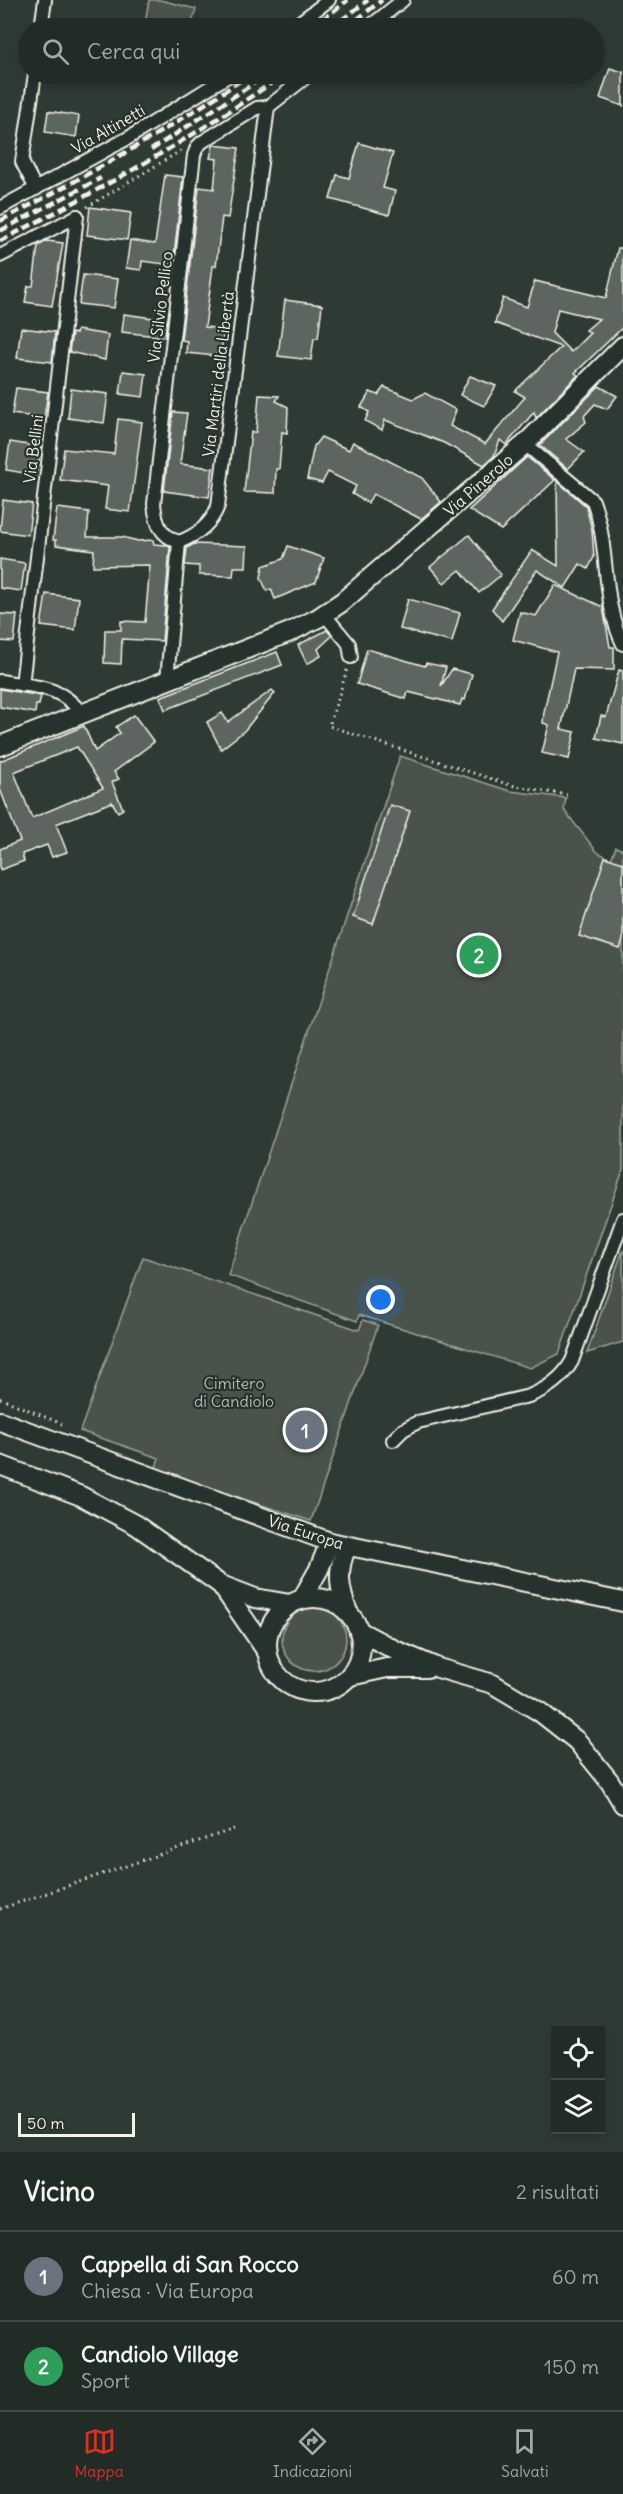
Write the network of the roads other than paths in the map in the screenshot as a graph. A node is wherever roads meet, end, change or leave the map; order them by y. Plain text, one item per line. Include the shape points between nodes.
1 (45, 0) edge
2 (329, 0) edge
3 (403, 0) edge
4 (42, 18) edge
5 (305, 18) edge
6 (380, 18) edge
7 (33, 84) edge
8 (215, 84) edge
9 (297, 84) edge
10 (268, 106) junction
11 (36, 189) junction
12 (0, 208) edge
13 (0, 256) edge
14 (623, 346) edge
15 (525, 444) junction
16 (179, 542) junction
17 (324, 614) junction
18 (623, 644) edge
19 (351, 657) road end
20 (167, 680) junction
21 (0, 681) edge
22 (22, 685) junction
23 (82, 714) junction
24 (0, 746) edge
25 (623, 1219) edge
26 (0, 1421) edge
27 (393, 1440) dead end
28 (0, 1465) edge
29 (339, 1544) junction
30 (221, 1585) junction
31 (296, 1602) junction
32 (623, 1602) edge
33 (348, 1612) junction
34 (359, 1631) junction
35 (267, 1652) junction
36 (438, 1668) junction
37 (350, 1676) junction
38 (623, 1804) edge

1 - 4 street
2 - 5 street
3 - 6 street
7 - 11 street via 22,162
8 - 11 street, Via Altinetti
9 - 10 street
10 - 16 street, Via Martiri della Libertà via 218,506 207,525
10 - 16 street, Via Silvio Pellico via 257,108 197,147 194,155 154,504 162,533
11 - 12 street, Via Altinetti
13 - 22 street, Via Bellini via 77,216
14 - 15 main road, Via Pinerolo
15 - 17 main road, Via Pinerolo
15 - 18 street via 593,501 598,513 604,569
16 - 20 street
17 - 19 street via 349,644
17 - 20 main road, Via Pinerolo via 290,632
20 - 23 main road, Via Pinerolo
21 - 22 street
22 - 23 street via 59,692 72,700
23 - 24 main road, Via Pinerolo
25 - 27 street via 566,1372 529,1396 418,1422
26 - 29 main road, Via Europa
28 - 30 main road via 81,1496 136,1525
29 - 31 main road
29 - 32 main road, Via Europa
29 - 33 main road via 341,1595
30 - 31 main road via 255,1598
30 - 35 main road
31 - 33 main road via 327,1599
31 - 35 main road via 271,1624
33 - 34 main road
34 - 36 main road
34 - 37 main road via 362,1647
35 - 37 main road via 279,1677 306,1692 322,1692
36 - 37 main road via 387,1668
36 - 38 main road via 494,1684 540,1712 576,1741

